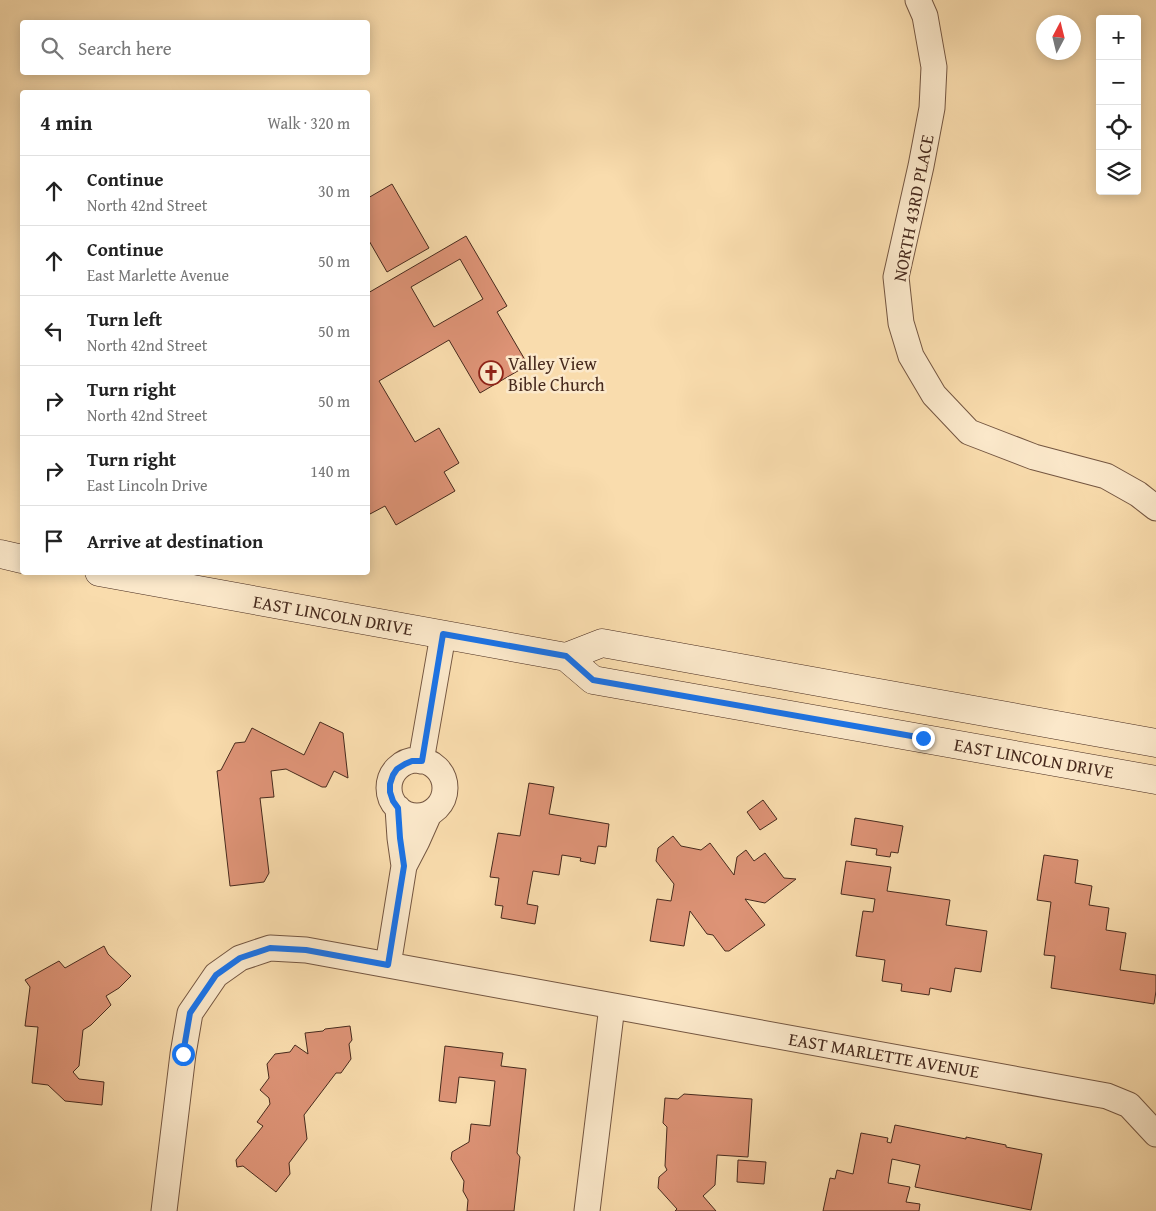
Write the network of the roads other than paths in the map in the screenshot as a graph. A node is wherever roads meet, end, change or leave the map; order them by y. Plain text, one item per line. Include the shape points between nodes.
1 (918, 0) edge
2 (1156, 508) edge
3 (0, 554) edge
4 (20, 559) edge
5 (116, 575) edge
6 (443, 634) junction
7 (566, 656) junction
8 (1156, 743) edge
9 (422, 761) junction
10 (1156, 780) edge
11 (398, 808) junction
12 (429, 814) junction
13 (404, 866) junction
14 (388, 965) junction
15 (612, 1006) junction
16 (1152, 1128) edge
17 (164, 1211) edge
18 (587, 1211) edge

1 - 2 street, NORTH 43RD PLACE via 925,16 934,67 932,108 896,277 901,324 911,356 934,395 969,432 1034,457 1106,476
3 - 4 main road
5 - 6 main road, EAST LINCOLN DRIVE
6 - 7 main road, EAST LINCOLN DRIVE
6 - 9 street
7 - 8 main road, EAST LINCOLN DRIVE via 602,643
7 - 10 main road, EAST LINCOLN DRIVE via 593,680
9 - 11 street via 405,764 393,775 390,792
9 - 12 street via 436,768 444,781 443,800
11 - 12 street via 408,815
11 - 13 street
12 - 13 street
13 - 14 street
14 - 15 street, EAST MARLETTE AVENUE
14 - 17 street, EAST MARLETTE AVENUE via 306,950 270,948 240,958 216,975 190,1013
15 - 16 street, EAST MARLETTE AVENUE via 1108,1096 1129,1105
15 - 18 street

